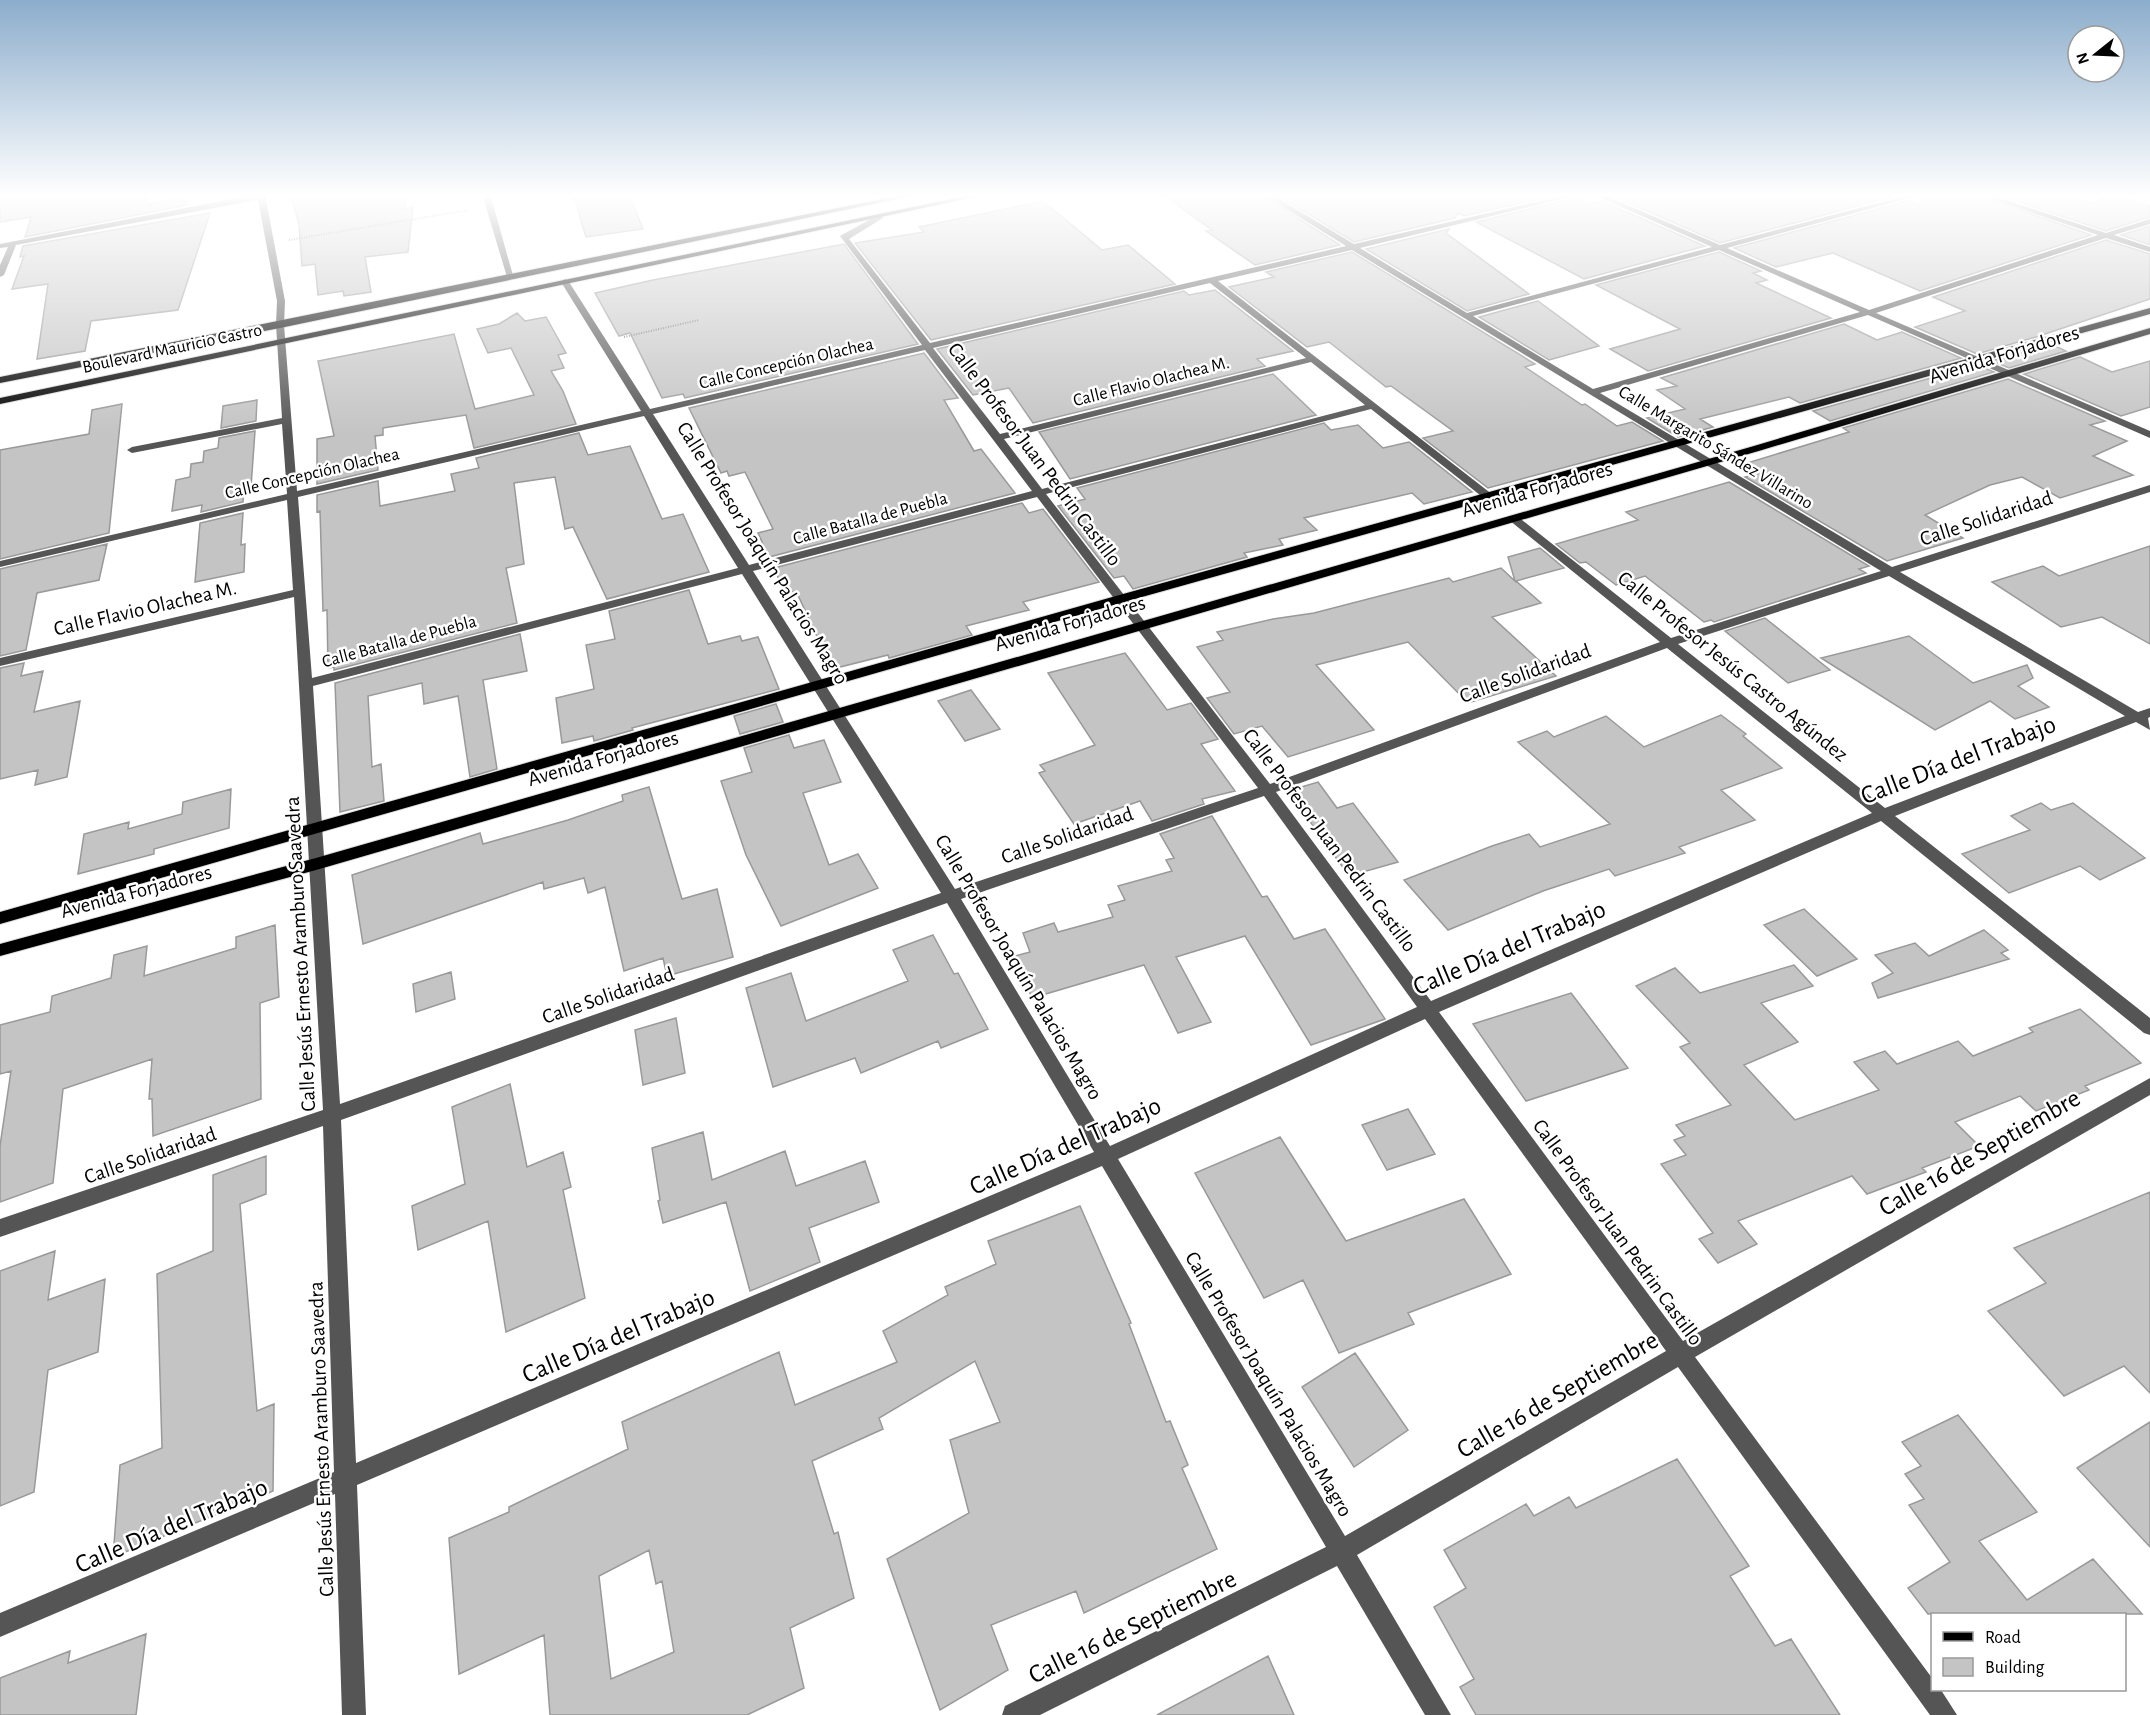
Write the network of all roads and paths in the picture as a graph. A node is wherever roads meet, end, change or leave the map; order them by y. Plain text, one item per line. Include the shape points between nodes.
1 (277, 274) edge
2 (510, 274) edge
3 (526, 274) edge
4 (603, 274) edge
5 (872, 274) edge
6 (1238, 274) edge
7 (1395, 274) edge
8 (1618, 274) edge
9 (1781, 274) edge
10 (1986, 274) edge
11 (511, 277) junction
12 (1212, 280) junction
13 (565, 282) junction
14 (2150, 311) edge
15 (1870, 312) junction
16 (1464, 316) junction
17 (699, 320) dead end
18 (2150, 331) edge
19 (280, 333) junction
20 (603, 341) junction
21 (928, 348) junction
22 (1977, 358) junction
23 (1313, 359) junction
24 (2012, 374) junction
25 (0, 380) edge
26 (1593, 392) junction
27 (0, 401) edge
28 (1372, 406) junction
29 (647, 411) junction
30 (286, 420) junction
31 (2150, 435) edge
32 (997, 438) junction
33 (1678, 442) junction
34 (132, 450) dead end
35 (1706, 462) junction
36 (2150, 488) edge
37 (1039, 493) junction
38 (292, 495) junction
39 (1489, 497) junction
40 (1513, 518) junction
41 (0, 564) edge
42 (747, 569) junction
43 (1892, 570) junction
44 (299, 592) junction
45 (1120, 599) junction
46 (1139, 625) junction
47 (1671, 642) junction
48 (0, 662) edge
49 (306, 684) junction
50 (821, 686) junction
51 (838, 712) junction
52 (2146, 718) edge
53 (1267, 790) junction
54 (1884, 814) junction
55 (315, 829) junction
56 (316, 864) junction
57 (951, 896) junction
58 (0, 918) edge
59 (0, 950) edge
60 (1430, 1009) junction
61 (2150, 1028) edge
62 (2150, 1086) edge
63 (332, 1116) junction
64 (1106, 1156) junction
65 (0, 1228) edge
66 (1680, 1354) junction
67 (345, 1479) junction
68 (1342, 1551) junction
69 (0, 1625) edge
70 (354, 1715) edge
71 (1014, 1715) edge
72 (1439, 1715) edge
73 (1945, 1715) edge

1 - 19 street, Calle Jesús Ernesto Aramburo Saavedra
2 - 11 street
3 - 11 main road, Boulevard Mauricio Castro
4 - 13 main road, Boulevard Mauricio Castro
5 - 21 street, Calle Profesor Juan Pedrin Castillo
6 - 12 street, Calle Concepción Olachea
7 - 16 street, Calle Margarito Sández Villarino
8 - 16 street
9 - 15 street
10 - 15 street
11 - 19 main road, Boulevard Mauricio Castro
12 - 21 street, Calle Concepción Olachea
12 - 23 street
13 - 19 main road, Boulevard Mauricio Castro
13 - 20 street, Calle Profesor Joaquín Palacios Magro
14 - 22 main road, Avenida Forjadores
15 - 22 street
15 - 26 street
16 - 26 street, Calle Margarito Sández Villarino
17 - 20 path
18 - 24 main road, Avenida Forjadores
19 - 25 main road, Boulevard Mauricio Castro
19 - 27 main road, Boulevard Mauricio Castro
19 - 30 street, Calle Jesús Ernesto Aramburo Saavedra
20 - 29 street, Calle Profesor Joaquín Palacios Magro
21 - 29 street, Calle Concepción Olachea
21 - 32 street, Calle Profesor Juan Pedrin Castillo
22 - 24 street
22 - 33 main road, Avenida Forjadores
23 - 28 street
23 - 32 street, Calle Flavio Olachea M.
24 - 31 street
24 - 35 main road, Avenida Forjadores
26 - 33 street, Calle Margarito Sández Villarino
28 - 37 street, Calle Batalla de Puebla
28 - 39 street
29 - 38 street, Calle Concepción Olachea
29 - 42 street, Calle Profesor Joaquín Palacios Magro
30 - 34 street
30 - 38 street, Calle Jesús Ernesto Aramburo Saavedra
32 - 37 street, Calle Profesor Juan Pedrin Castillo
33 - 35 street, Calle Margarito Sández Villarino
33 - 39 main road, Avenida Forjadores
35 - 40 main road, Avenida Forjadores
35 - 43 street, Calle Margarito Sández Villarino
36 - 43 street, Calle Solidaridad
37 - 42 street, Calle Batalla de Puebla
37 - 45 street, Calle Profesor Juan Pedrin Castillo
38 - 41 street, Calle Concepción Olachea
38 - 44 street, Calle Jesús Ernesto Aramburo Saavedra
39 - 45 main road, Avenida Forjadores
40 - 46 main road, Avenida Forjadores
40 - 47 street, Calle Profesor Jesús Castro Agúndez
42 - 49 street, Calle Batalla de Puebla
42 - 50 street, Calle Profesor Joaquín Palacios Magro
43 - 47 street, Calle Solidaridad
43 - 52 street, Calle Margarito Sández Villarino
44 - 48 street, Calle Flavio Olachea M.
44 - 49 street, Calle Jesús Ernesto Aramburo Saavedra
45 - 46 street, Calle Profesor Juan Pedrin Castillo
45 - 50 main road, Avenida Forjadores
46 - 51 main road, Avenida Forjadores
46 - 53 street, Calle Profesor Juan Pedrin Castillo
47 - 53 street, Calle Solidaridad
47 - 54 street, Calle Profesor Jesús Castro Agúndez
49 - 55 street, Calle Jesús Ernesto Aramburo Saavedra
50 - 51 street, Calle Profesor Joaquín Palacios Magro
50 - 55 main road, Avenida Forjadores
51 - 56 main road, Avenida Forjadores
51 - 57 street, Calle Profesor Joaquín Palacios Magro
52 - 54 street, Calle Día del Trabajo
53 - 57 street, Calle Solidaridad
53 - 60 street, Calle Profesor Juan Pedrin Castillo
54 - 60 street, Calle Día del Trabajo
54 - 61 street, Calle Profesor Jesús Castro Agúndez
55 - 56 street, Calle Jesús Ernesto Aramburo Saavedra
55 - 58 main road, Avenida Forjadores
56 - 59 main road, Avenida Forjadores
56 - 63 street, Calle Jesús Ernesto Aramburo Saavedra
57 - 63 street, Calle Solidaridad
57 - 64 street, Calle Profesor Joaquín Palacios Magro
60 - 64 street, Calle Día del Trabajo
60 - 66 street, Calle Profesor Juan Pedrin Castillo
62 - 66 street, Calle 16 de Septiembre
63 - 65 street, Calle Solidaridad
63 - 67 street, Calle Jesús Ernesto Aramburo Saavedra
64 - 67 street, Calle Día del Trabajo
64 - 68 street, Calle Profesor Joaquín Palacios Magro
66 - 68 street, Calle 16 de Septiembre
66 - 73 street, Calle Profesor Juan Pedrin Castillo
67 - 69 street, Calle Día del Trabajo
67 - 70 street, Calle Jesús Ernesto Aramburo Saavedra
68 - 71 street, Calle 16 de Septiembre
68 - 72 street, Calle Profesor Joaquín Palacios Magro

